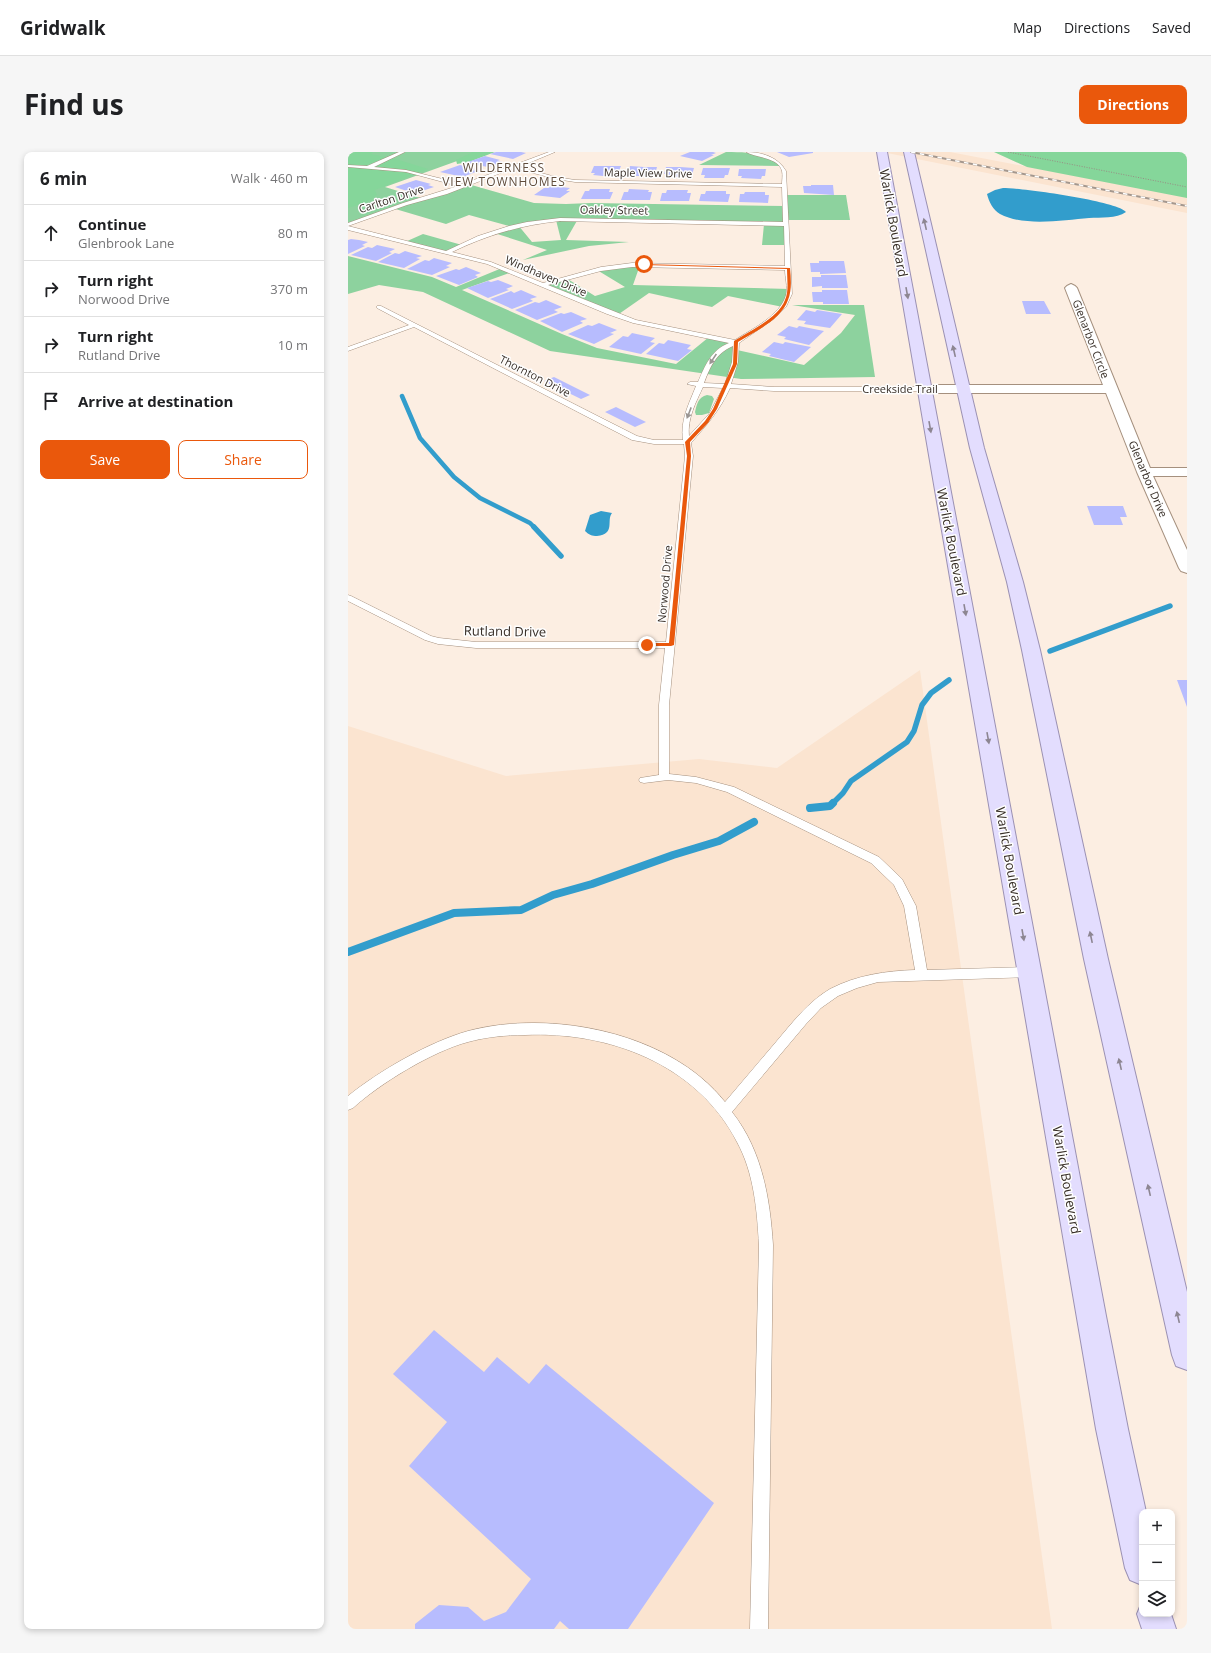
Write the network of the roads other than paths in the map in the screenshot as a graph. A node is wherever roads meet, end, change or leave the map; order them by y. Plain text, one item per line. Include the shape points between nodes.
1 (403, 152) edge
2 (553, 152) edge
3 (748, 152) edge
4 (883, 155) edge
5 (911, 158) edge
6 (348, 166) edge
7 (369, 167) junction
8 (514, 167) junction
9 (463, 186) junction
10 (784, 186) junction
11 (786, 224) junction
12 (348, 225) edge
13 (348, 228) edge
14 (448, 252) junction
15 (788, 268) junction
16 (543, 285) junction
17 (1071, 288) dead end
18 (379, 307) dead end
19 (414, 325) junction
20 (736, 342) junction
21 (348, 349) edge
22 (690, 384) dead end
23 (701, 385) junction
24 (726, 387) junction
25 (923, 389) junction
26 (963, 389) junction
27 (1110, 389) junction
28 (688, 442) junction
29 (1144, 472) junction
30 (1187, 472) edge
31 (1187, 568) edge
32 (348, 598) edge
33 (671, 645) junction
34 (664, 777) junction
35 (644, 780) dead end
36 (1030, 972) junction
37 (922, 975) junction
38 (348, 1104) edge
39 (725, 1111) junction
40 (1187, 1355) edge
41 (1139, 1553) edge
42 (1155, 1617) edge
43 (759, 1629) edge
44 (1159, 1629) edge

1 - 7 lane
2 - 8 lane, Carlton Drive
3 - 10 lane, Norwood Drive via 776,161 784,171
4 -> 25 main road, Warlick Boulevard
26 -> 5 main road
6 - 7 lane
7 - 9 lane via 422,174
8 - 9 lane, Carlton Drive
8 - 10 lane, Maple View Drive via 575,181
9 - 12 lane, Carlton Drive
10 - 11 lane, Norwood Drive
11 - 14 lane, Oakley Street via 547,220 504,228
11 - 15 lane, Norwood Drive
13 - 14 lane, Windhaven Drive
14 - 16 lane, Windhaven Drive via 489,263
15 - 16 lane via 632,265 601,269
15 - 20 lane, Norwood Drive via 789,294 784,306 773,318
16 - 20 lane, Windhaven Drive via 635,322
17 - 27 street, Glenarbor Circle
18 - 19 lane, Thornton Drive
19 - 21 lane
19 - 28 lane, Thornton Drive via 635,438 654,442
20 -> 23 lane, Norwood Drive via 716,354 708,365
20 - 24 lane via 735,364
22 - 23 lane, Creekside Trail
23 - 24 lane, Creekside Trail
23 -> 28 lane, Norwood Drive via 687,416 685,430
24 - 25 lane, Creekside Trail
24 - 28 lane via 715,409
25 - 26 street, Creekside Trail
25 -> 36 main road, Warlick Boulevard
26 - 27 street, Creekside Trail
40 -> 26 main road via 1096,960 1031,650
27 - 29 street, Glenarbor Drive
28 - 33 lane, Norwood Drive via 689,456
29 - 30 street
29 - 31 street, Glenarbor Drive
32 - 33 lane, Rutland Drive via 438,641 476,645
33 - 34 lane, Norwood Drive via 664,705
34 - 35 lane
34 - 37 lane via 696,780 730,789 875,860 898,882 910,906
36 - 37 lane
36 - 41 main road, Warlick Boulevard via 1104,1384
37 - 39 lane via 878,977 834,992 802,1020
38 - 39 lane via 406,1064 434,1049 458,1040 528,1028 604,1036 627,1042 669,1062 704,1089
39 - 43 lane via 746,1146 761,1191 765,1216
42 - 44 main road

